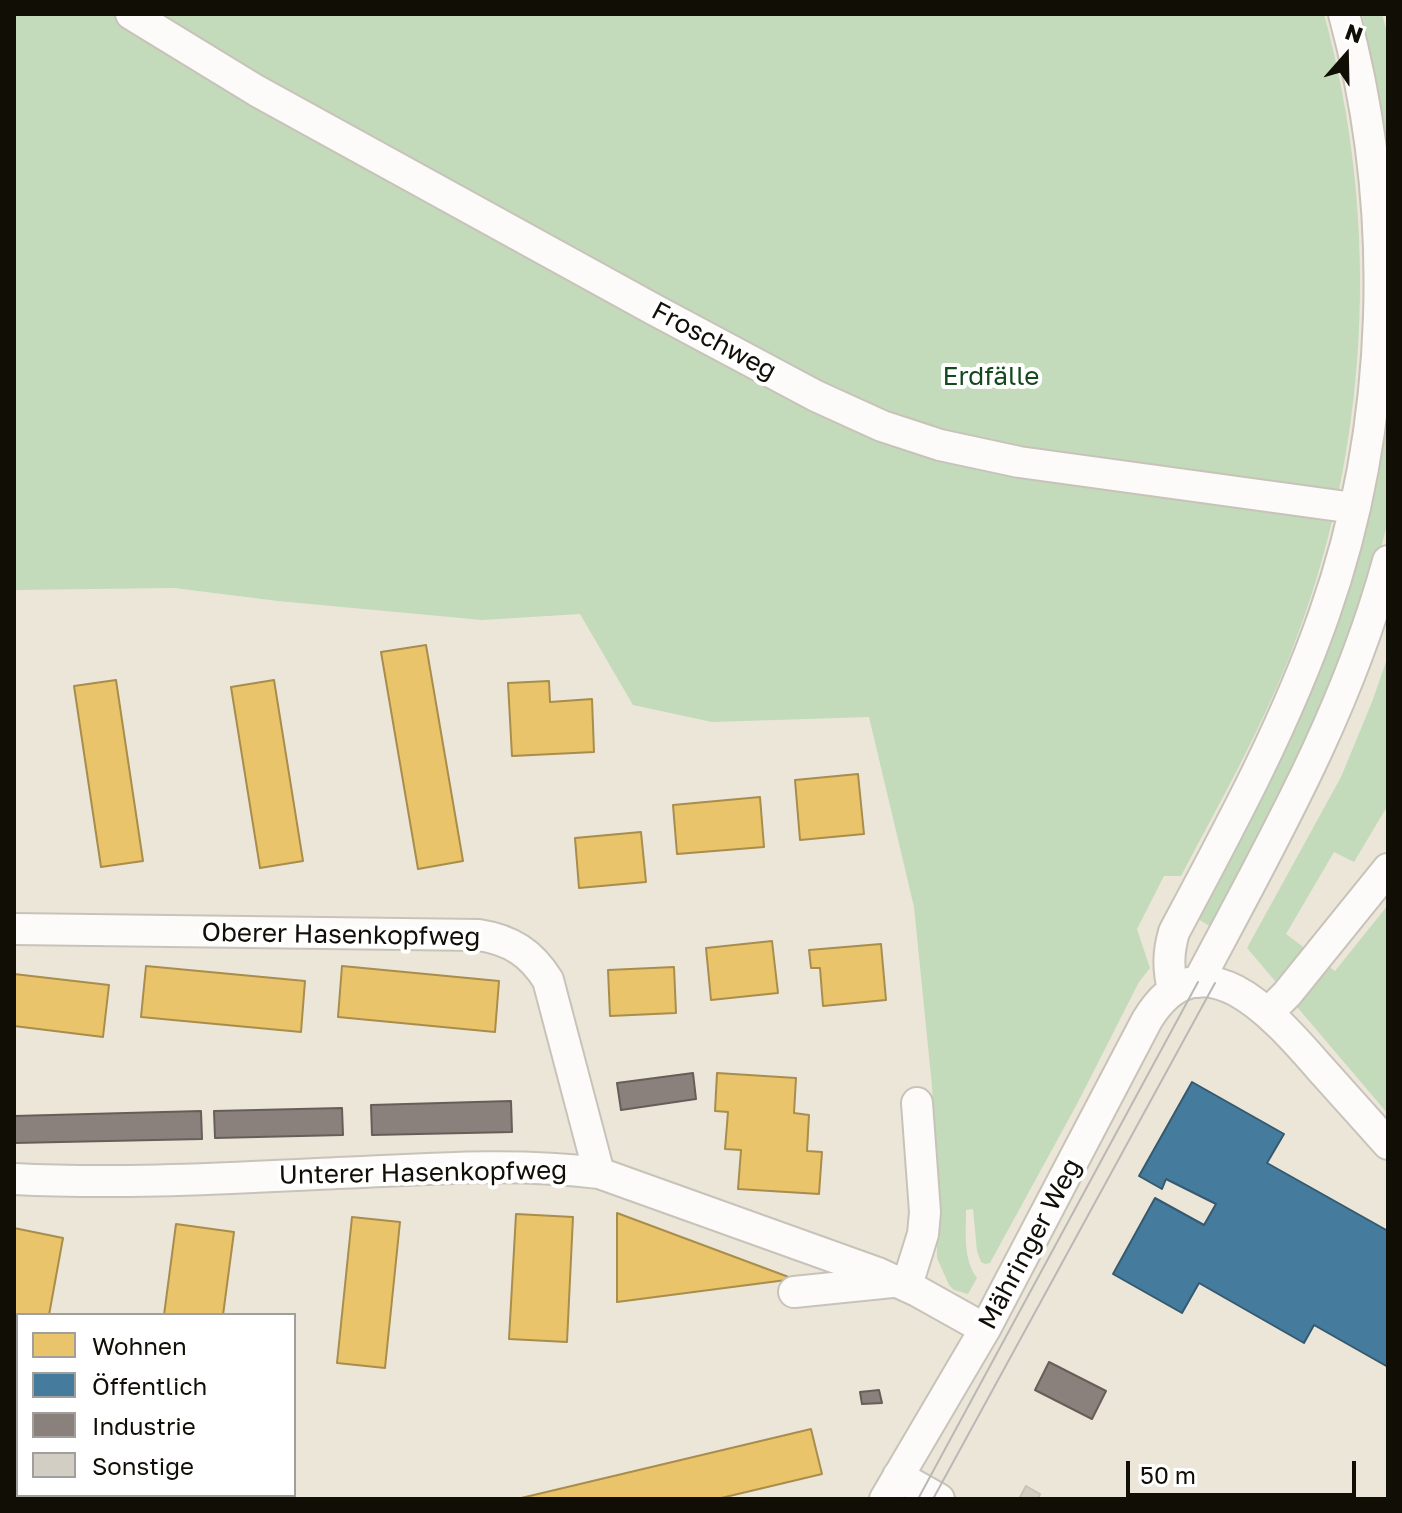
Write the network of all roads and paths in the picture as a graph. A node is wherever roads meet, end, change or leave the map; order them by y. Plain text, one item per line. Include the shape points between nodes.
1 (131, 14) edge
2 (1344, 14) edge
3 (1354, 508) junction
4 (1388, 561) edge
5 (1388, 620) edge
6 (1388, 869) edge
7 (14, 929) edge
8 (1195, 985) junction
9 (1269, 1012) junction
10 (917, 1103) dead end
11 (1388, 1144) edge
12 (599, 1173) junction
13 (14, 1179) edge
14 (903, 1283) junction
15 (794, 1292) dead end
16 (985, 1329) junction
17 (892, 1488) edge
18 (939, 1499) edge

1 - 3 street, Froschweg via 257,91 626,294 882,426 1019,462
2 - 3 street via 1369,146 1379,267 1373,393
3 - 8 street via 1305,667 1174,932 1168,967
4 - 8 street via 1333,720
5 - 8 street via 1331,767
6 - 9 street
7 - 12 street, Oberer Hasenkopfweg via 500,938 519,947 548,980
8 - 9 street via 1237,991
8 - 16 street, Mähringer Weg via 1163,998 1147,1020
9 - 11 street
10 - 14 street via 925,1212 923,1234
12 - 13 street, Unterer Hasenkopfweg via 554,1167
12 - 14 street, Unterer Hasenkopfweg
14 - 15 street
14 - 16 street, Unterer Hasenkopfweg
16 - 17 street, Mähringer Weg
17 - 18 street

